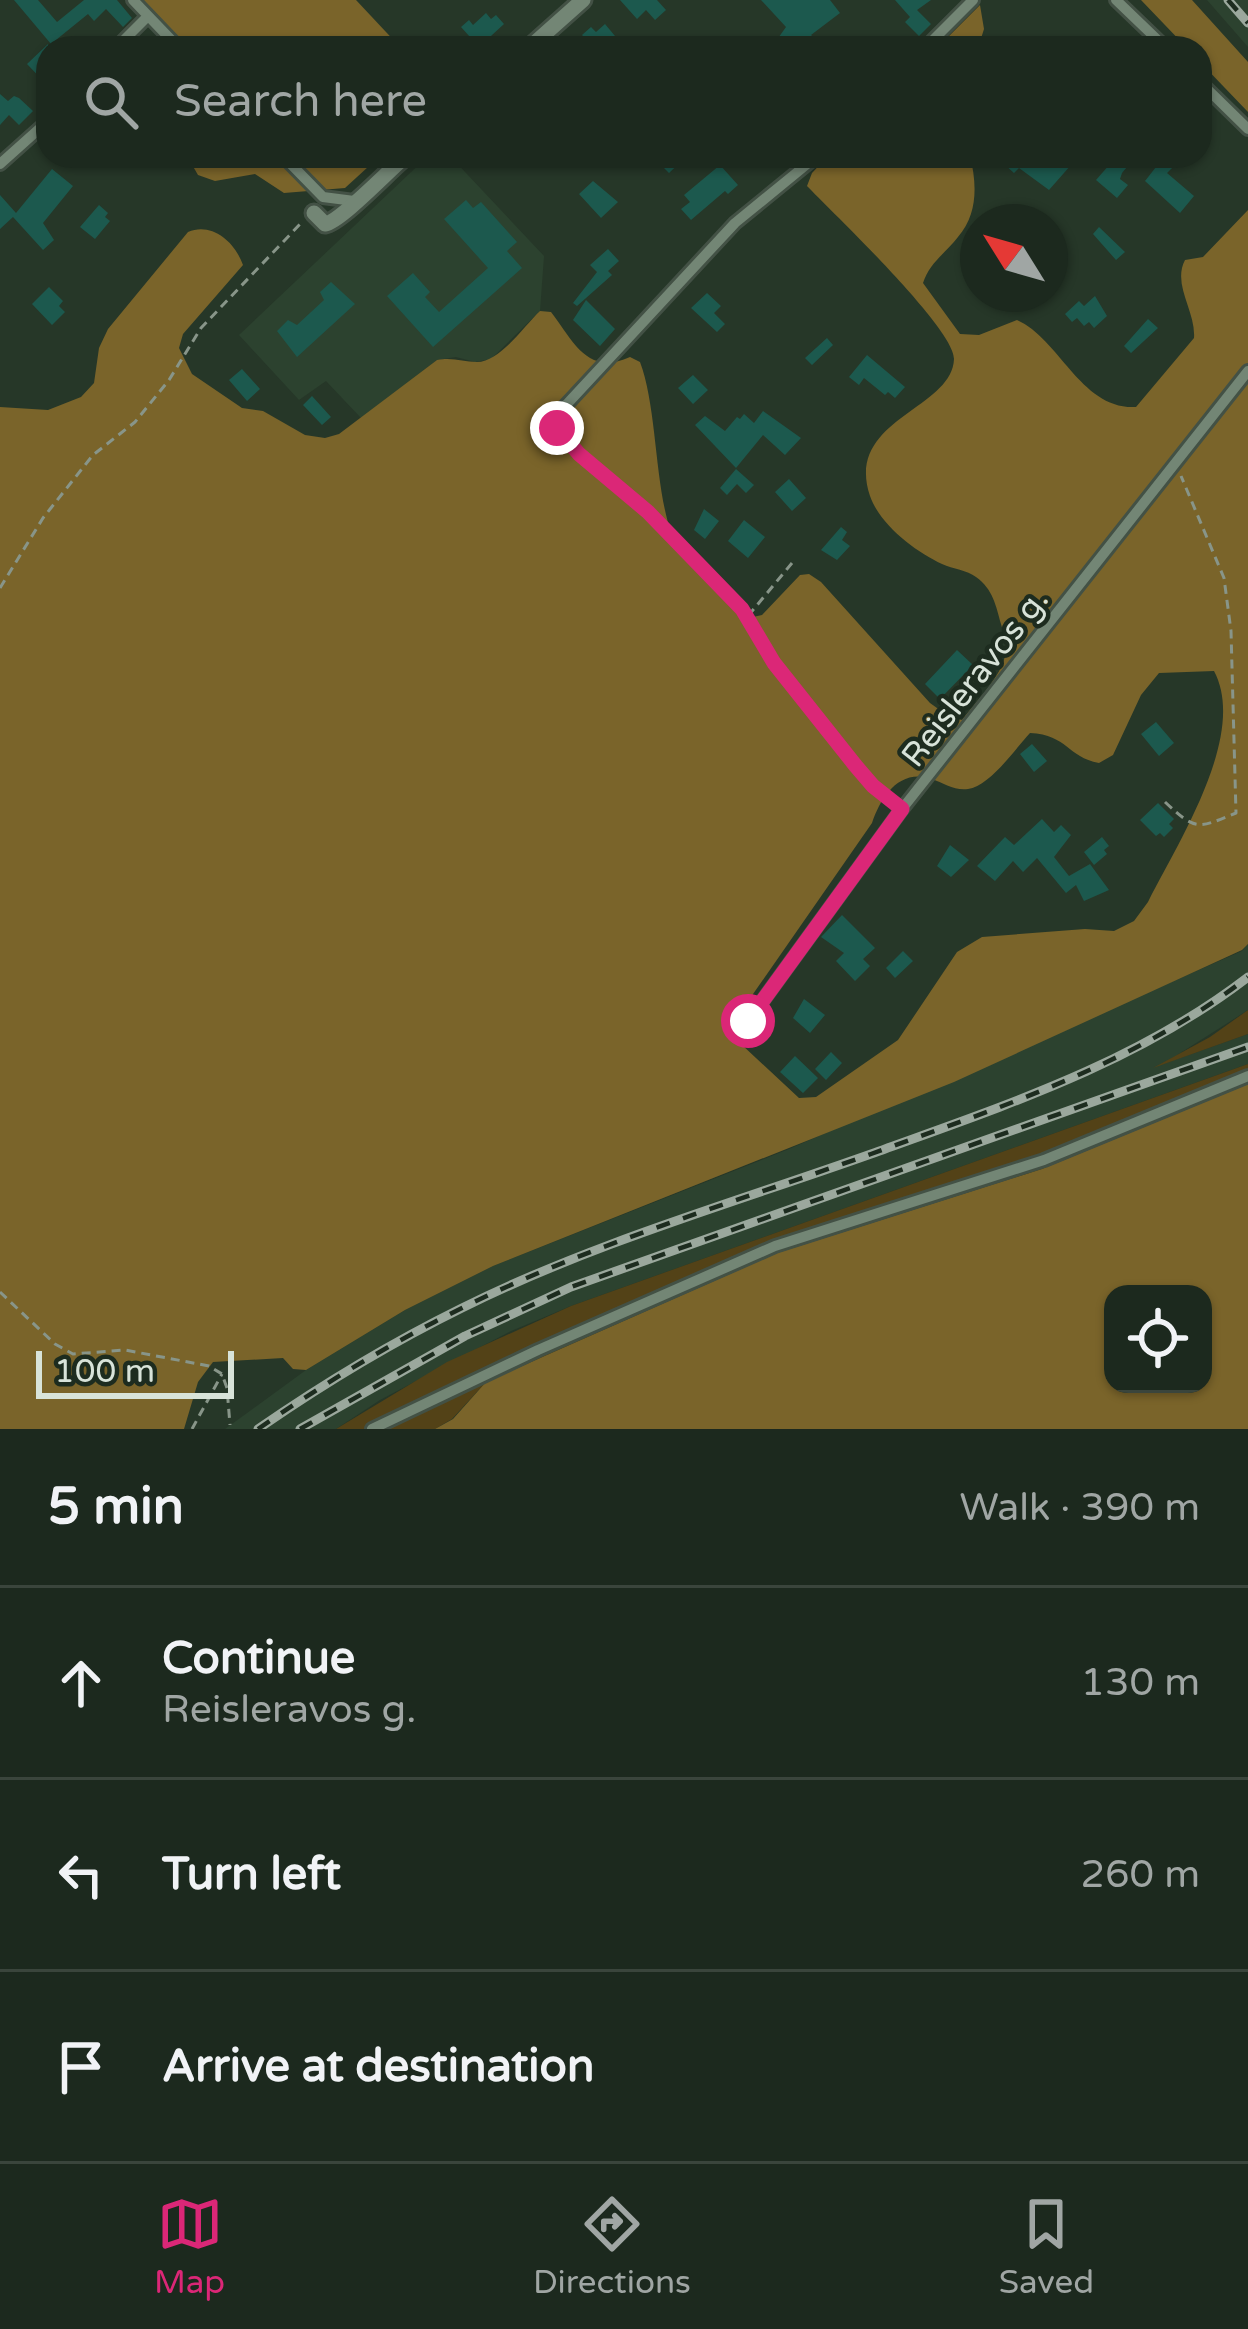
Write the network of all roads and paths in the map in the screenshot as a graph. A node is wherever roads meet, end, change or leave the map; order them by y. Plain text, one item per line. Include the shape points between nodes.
1 (133, 0) edge
2 (583, 0) edge
3 (974, 0) edge
4 (1116, 0) edge
5 (148, 16) junction
6 (128, 36) edge
7 (167, 36) edge
8 (542, 36) edge
9 (937, 36) edge
10 (1154, 36) edge
11 (1212, 94) edge
12 (1248, 129) edge
13 (36, 132) edge
14 (0, 164) edge
15 (292, 168) edge
16 (392, 168) edge
17 (802, 168) edge
18 (354, 201) junction
19 (318, 205) junction
20 (1248, 371) edge
21 (554, 418) joint
22 (1176, 463) junction
23 (792, 563) dead end
24 (0, 588) edge
25 (748, 616) junction
26 (1165, 802) dead end
27 (902, 809) junction
28 (748, 1021) dead end
29 (1248, 1076) edge
30 (0, 1292) edge
31 (221, 1374) junction
32 (230, 1425) dead end
33 (192, 1429) edge
34 (373, 1429) edge

1 - 5 street
2 - 8 main road
3 - 9 street
4 - 10 street
5 - 6 street
5 - 7 street
11 - 12 street
13 - 14 street
15 - 19 street
16 - 18 main road
17 - 21 street via 735,223
18 - 19 street
18 - 19 main road via 331,224 319,220
19 - 24 path via 201,328 135,422 93,455
20 - 22 street, Reisleravos g.
21 - 25 path via 579,454
22 - 26 path via 1223,578 1237,813 1198,827
22 - 27 street, Reisleravos g.
23 - 25 path
25 - 27 path via 841,748
27 - 28 street, Reisleravos g.
29 - 34 street via 1043,1160 775,1246
30 - 31 path via 73,1354 125,1350
31 - 32 path
31 - 33 path

